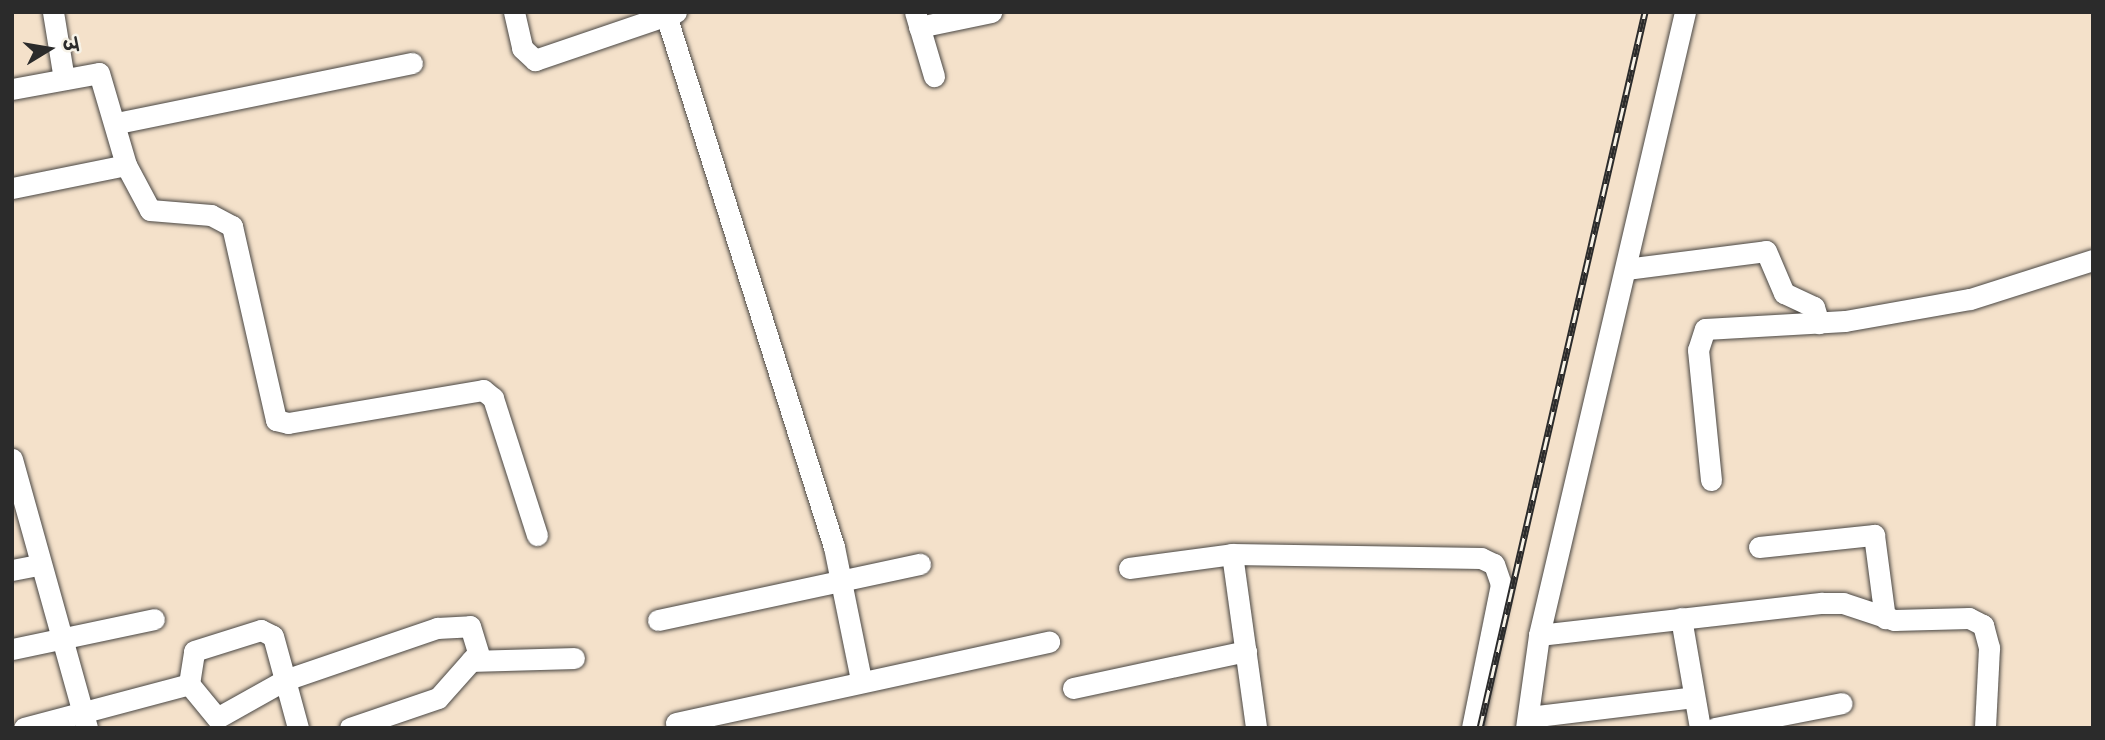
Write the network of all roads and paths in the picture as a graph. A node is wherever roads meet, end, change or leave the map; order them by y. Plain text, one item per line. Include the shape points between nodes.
1 (53, 12) edge
2 (514, 12) edge
3 (991, 12) edge
4 (1685, 12) edge
5 (669, 13) edge
6 (917, 20) edge
7 (412, 63) dead end
8 (934, 76) dead end
9 (64, 79) junction
10 (12, 89) edge
11 (117, 123) junction
12 (126, 165) junction
13 (12, 188) edge
14 (2093, 260) edge
15 (1626, 269) junction
16 (1819, 323) junction
17 (14, 473) edge
18 (1710, 480) dead end
19 (537, 535) dead end
20 (1759, 547) dead end
21 (1232, 554) junction
22 (920, 564) dead end
23 (37, 565) junction
24 (1129, 568) dead end
25 (12, 570) edge
26 (841, 582) junction
27 (1681, 618) junction
28 (1885, 618) junction
29 (154, 619) dead end
30 (658, 620) dead end
31 (1539, 635) junction
32 (61, 637) junction
33 (1049, 642) dead end
34 (12, 649) edge
35 (1246, 652) junction
36 (574, 657) dead end
37 (471, 661) junction
38 (285, 680) junction
39 (861, 680) junction
40 (188, 684) junction
41 (1073, 688) dead end
42 (1694, 697) junction
43 (1842, 703) dead end
44 (86, 719) edge
45 (1528, 722) edge
46 (676, 723) dead end
47 (24, 728) edge
48 (298, 728) edge
49 (350, 728) edge
50 (1256, 728) edge
51 (1472, 728) edge
52 (1700, 728) edge
53 (1715, 728) edge
54 (1985, 728) edge

1 - 9 street
2 - 5 street via 522,48 535,60
3 - 6 street
4 - 15 street
5 - 26 street
6 - 8 street
7 - 11 street
9 - 10 street
9 - 11 street via 99,73
11 - 12 street
12 - 13 street
12 - 19 street via 150,210 211,215 232,226 276,420 288,423 483,390 493,398
14 - 16 street via 1991,294
15 - 16 street via 1766,251 1784,293 1814,307
15 - 31 street
16 - 18 street via 1720,325 1700,337
17 - 23 street
20 - 28 street via 1874,535
21 - 24 street
21 - 35 street
21 - 51 street via 1408,555 1494,564 1501,584
22 - 26 street
23 - 25 street
23 - 32 street
26 - 30 street
26 - 39 street
27 - 28 street via 1822,603 1843,603
27 - 31 street
27 - 42 street
28 - 54 street via 1969,618 1983,625 1989,648
29 - 32 street
31 - 45 street
32 - 34 street
32 - 44 street
33 - 39 street
35 - 41 street
35 - 50 street
36 - 37 street
37 - 38 street via 478,653 475,635 463,623
37 - 49 street via 438,698
38 - 40 street via 217,718
38 - 40 street via 273,636 261,630 194,652
38 - 48 street
39 - 46 street
40 - 44 street
42 - 45 street
42 - 52 street
43 - 53 street
44 - 47 street

